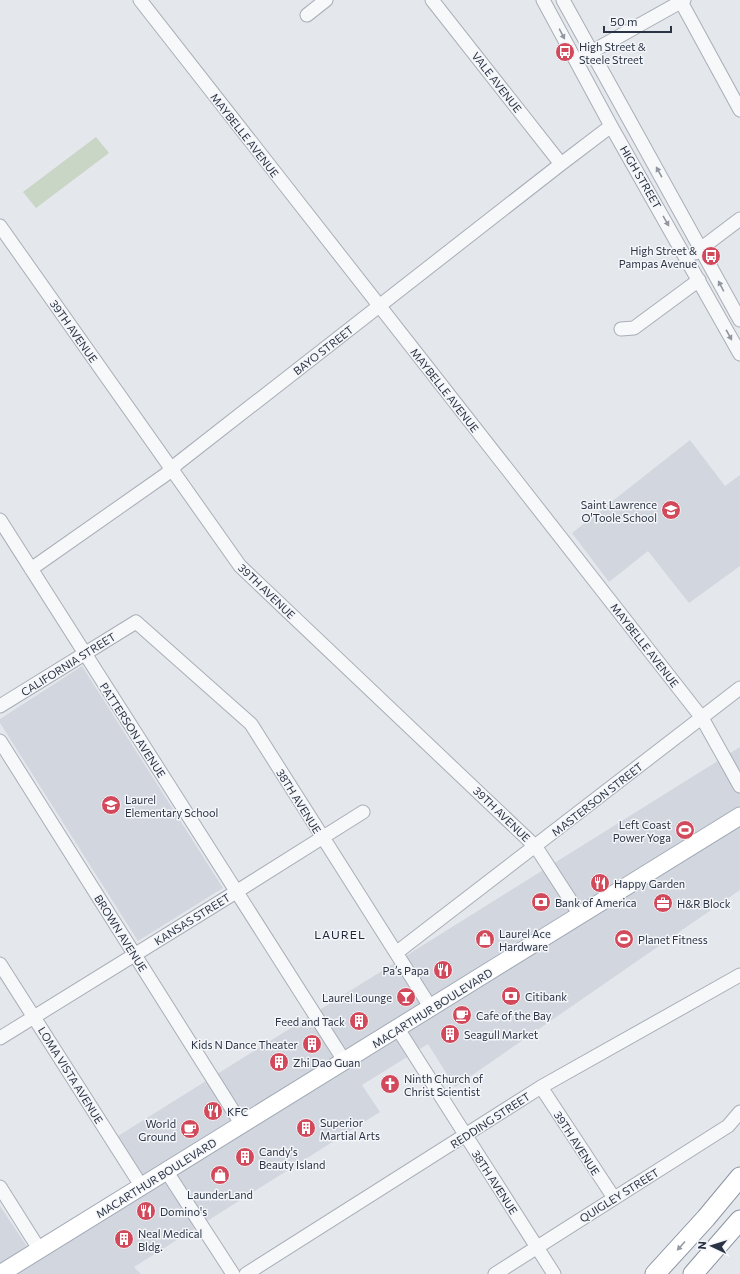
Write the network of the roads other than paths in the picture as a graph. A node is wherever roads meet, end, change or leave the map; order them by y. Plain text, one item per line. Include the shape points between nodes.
1 (140, 0) edge
2 (326, 0) edge
3 (432, 0) edge
4 (543, 0) edge
5 (563, 0) edge
6 (681, 1) edge
7 (307, 15) dead end
8 (592, 52) junction
9 (576, 60) junction
10 (736, 90) edge
11 (740, 110) edge
12 (612, 126) junction
13 (561, 164) junction
14 (740, 219) edge
15 (0, 226) edge
16 (701, 249) junction
17 (687, 259) junction
18 (699, 280) junction
19 (379, 306) junction
20 (740, 320) edge
21 (620, 329) dead end
22 (740, 354) edge
23 (171, 469) junction
24 (0, 520) edge
25 (31, 570) junction
26 (136, 622) joint
27 (84, 654) junction
28 (740, 688) edge
29 (0, 706) edge
30 (702, 718) junction
31 (0, 741) edge
32 (740, 786) edge
33 (363, 812) dead end
34 (740, 816) edge
35 (322, 838) junction
36 (536, 846) junction
37 (236, 892) junction
38 (580, 915) junction
39 (396, 953) junction
40 (135, 955) junction
41 (0, 964) edge
42 (740, 975) edge
43 (431, 1008) junction
44 (34, 1017) junction
45 (398, 1029) junction
46 (0, 1038) edge
47 (344, 1062) junction
48 (541, 1087) junction
49 (740, 1112) edge
50 (242, 1125) junction
51 (465, 1136) junction
52 (740, 1165) edge
53 (167, 1172) junction
54 (740, 1177) edge
55 (0, 1187) edge
56 (142, 1187) junction
57 (614, 1198) junction
58 (706, 1218) junction
59 (740, 1220) edge
60 (537, 1247) junction
61 (39, 1249) junction
62 (0, 1274) edge
63 (233, 1274) edge
64 (246, 1274) edge
65 (495, 1274) edge
66 (554, 1274) edge
67 (655, 1274) edge
68 (693, 1274) edge

1 - 19 street, MAYBELLE AVENUE
2 - 7 street
3 - 13 street, VALE AVENUE
4 -> 9 street, HIGH STREET
5 - 8 street, HIGH STREET
6 - 8 street
6 - 10 street
8 - 9 street
16 -> 8 street, HIGH STREET
9 - 12 street, HIGH STREET
10 - 11 street
12 - 13 street, BAYO STREET
12 -> 17 street, HIGH STREET
13 - 19 street, BAYO STREET
14 - 16 street
15 - 23 street, 39TH AVENUE
16 - 17 street
20 -> 16 street, HIGH STREET
17 - 18 street, HIGH STREET
18 - 21 street via 634,328
18 -> 22 street, HIGH STREET
19 - 23 street, BAYO STREET
19 - 30 street, MAYBELLE AVENUE
23 - 25 street, BAYO STREET
23 - 36 street, 39TH AVENUE via 240,566
24 - 25 street, PATTERSON AVENUE
25 - 27 street, PATTERSON AVENUE
26 - 27 street, CALIFORNIA STREET
26 - 35 street, 38TH AVENUE via 251,724
27 - 29 street, CALIFORNIA STREET
27 - 37 street, PATTERSON AVENUE
28 - 30 street, MASTERSON STREET
30 - 32 street, MAYBELLE AVENUE
30 - 36 street, MASTERSON STREET
31 - 40 street, BROWN AVENUE
33 - 35 street, KANSAS STREET
34 - 38 main road, MACARTHUR BOULEVARD
35 - 37 street, KANSAS STREET
35 - 39 street, 38TH AVENUE
36 - 38 street, 39TH AVENUE
36 - 39 street, MASTERSON STREET
37 - 40 street, KANSAS STREET
37 - 47 street, PATTERSON AVENUE
38 - 43 main road, MACARTHUR BOULEVARD
39 - 43 street, 38TH AVENUE
40 - 44 street, KANSAS STREET
40 - 50 street, BROWN AVENUE
41 - 44 street, LOMA VISTA AVENUE
42 - 48 street, REDDING STREET
43 - 45 main road, MACARTHUR BOULEVARD
44 - 46 street, KANSAS STREET
44 - 56 street, LOMA VISTA AVENUE
45 - 47 main road, MACARTHUR BOULEVARD
45 - 51 street, 38TH AVENUE
47 - 50 main road, MACARTHUR BOULEVARD
48 - 51 street, REDDING STREET
48 - 57 street, 39TH AVENUE
49 - 57 street, QUIGLEY STREET via 728,1126
50 - 53 main road, MACARTHUR BOULEVARD
51 - 60 street, 38TH AVENUE
51 - 64 street, REDDING STREET
52 - 58 highway
53 - 56 main road, MACARTHUR BOULEVARD
53 - 63 street
54 - 58 highway
55 - 61 street
56 - 61 main road, MACARTHUR BOULEVARD
57 - 60 street, QUIGLEY STREET
58 -> 67 highway
59 - 68 highway
60 - 65 street, QUIGLEY STREET
60 - 66 street, 38TH AVENUE
61 - 62 main road, MACARTHUR BOULEVARD

